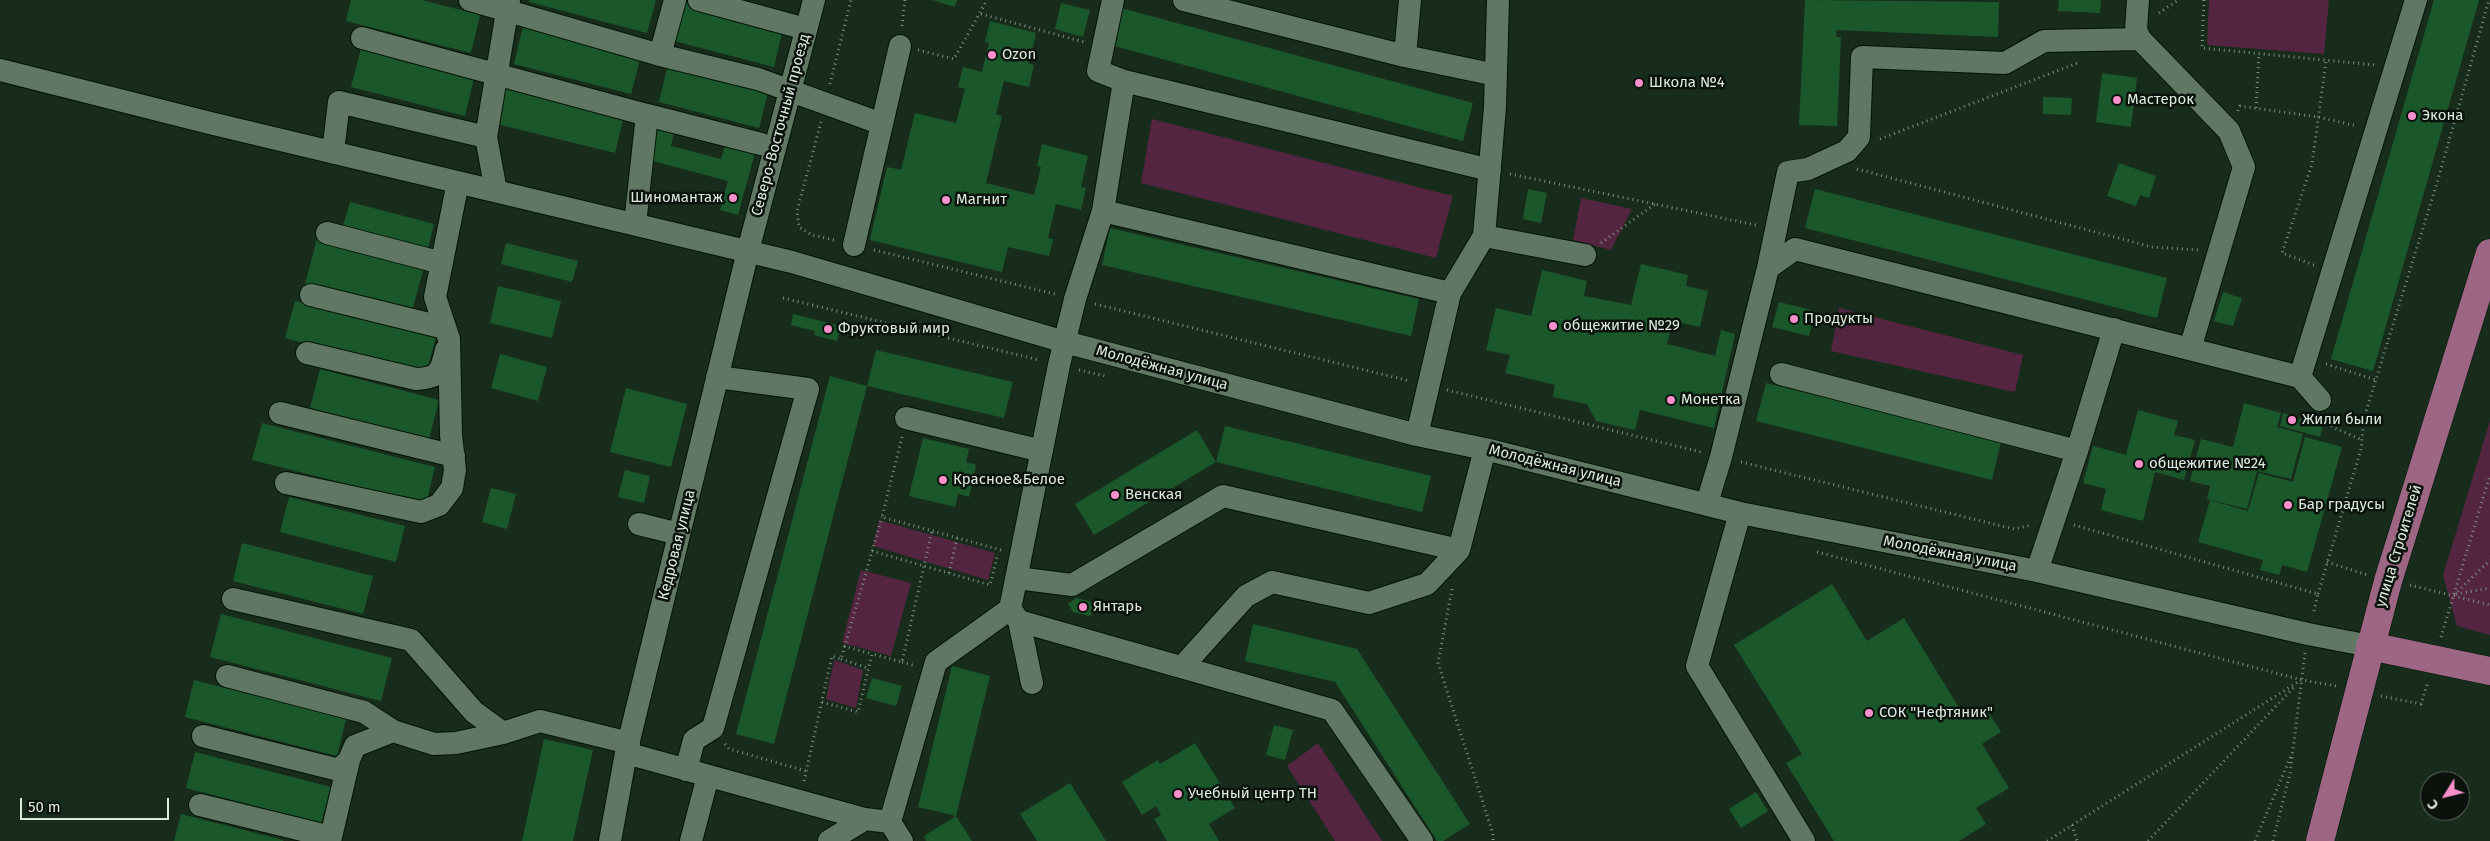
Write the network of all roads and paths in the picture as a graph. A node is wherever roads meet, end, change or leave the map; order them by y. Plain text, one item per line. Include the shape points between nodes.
1 (470, 0) edge
2 (675, 0) edge
3 (699, 0) edge
4 (814, 0) edge
5 (851, 0) edge
6 (905, 0) edge
7 (987, 0) edge
8 (1113, 0) edge
9 (1184, 0) edge
10 (1410, 0) edge
11 (1498, 0) edge
12 (2138, 0) edge
13 (2204, 0) edge
14 (2416, 0) edge
15 (2489, 0) edge
16 (508, 5) edge
17 (980, 14) junction
18 (806, 29) junction
19 (362, 38) dead end
20 (2140, 39) junction
21 (900, 46) junction
22 (1102, 47) junction
23 (2259, 54) junction
24 (660, 55) junction
25 (1405, 56) junction
26 (2084, 60) dead end
27 (2326, 61) junction
28 (2396, 68) junction
29 (0, 70) edge
30 (496, 74) junction
31 (1496, 75) junction
32 (1124, 81) junction
33 (790, 89) junction
34 (826, 103) junction
35 (647, 115) junction
36 (2318, 117) junction
37 (882, 124) junction
38 (2377, 130) junction
39 (486, 137) junction
40 (1870, 143) dead end
41 (762, 144) dead end
42 (334, 152) junction
43 (1824, 161) junction
44 (1490, 170) junction
45 (458, 182) junction
46 (496, 191) junction
47 (1655, 204) junction
48 (1103, 211) junction
49 (635, 224) junction
50 (1776, 230) junction
51 (327, 233) dead end
52 (1484, 236) junction
53 (854, 245) junction
54 (748, 251) junction
55 (2219, 251) junction
56 (1585, 255) joint
57 (2490, 256) edge
58 (442, 262) junction
59 (1768, 268) junction
60 (2332, 271) junction
61 (1450, 293) junction
62 (311, 295) dead end
63 (1075, 299) junction
64 (2114, 329) junction
65 (447, 334) junction
66 (1065, 342) junction
67 (2190, 349) junction
68 (307, 353) dead end
69 (1781, 374) dead end
70 (2300, 376) junction
71 (718, 378) junction
72 (1429, 386) junction
73 (2320, 400) joint
74 (280, 413) dead end
75 (906, 418) joint
76 (1418, 435) junction
77 (2362, 440) junction
78 (1485, 448) junction
79 (1042, 451) junction
80 (2077, 451) junction
81 (454, 456) junction
82 (1720, 457) junction
83 (2490, 475) edge
84 (286, 483) dead end
85 (1707, 503) junction
86 (1740, 513) junction
87 (882, 517) junction
88 (2055, 520) junction
89 (639, 524) dead end
90 (932, 531) junction
91 (679, 534) junction
92 (957, 538) junction
93 (872, 550) junction
94 (999, 550) junction
95 (1459, 550) junction
96 (1021, 556) junction
97 (2490, 560) edge
98 (924, 566) junction
99 (2037, 571) junction
100 (949, 573) junction
101 (1016, 578) junction
102 (1452, 587) dead end
103 (2490, 588) edge
104 (2318, 594) junction
105 (2453, 595) junction
106 (233, 599) dead end
107 (1015, 615) junction
108 (2308, 634) junction
109 (844, 646) junction
110 (2370, 646) junction
111 (872, 654) junction
112 (2434, 658) junction
113 (841, 659) junction
114 (1182, 667) junction
115 (868, 668) junction
116 (2490, 671) edge
117 (227, 676) dead end
118 (2301, 681) junction
119 (1032, 683) dead end
120 (822, 702) junction
121 (713, 728) junction
122 (393, 731) junction
123 (503, 733) junction
124 (203, 736) dead end
125 (627, 748) junction
126 (2293, 752) junction
127 (349, 760) junction
128 (806, 771) junction
129 (697, 773) junction
130 (800, 801) junction
131 (200, 805) dead end
132 (865, 819) junction
133 (890, 822) junction
134 (2072, 826) junction
135 (610, 841) edge
136 (691, 841) edge
137 (829, 841) edge
138 (902, 841) edge
139 (1422, 841) edge
140 (1493, 841) edge
141 (1804, 841) edge
142 (2047, 841) edge
143 (2077, 841) edge
144 (2148, 841) edge
145 (2255, 841) edge
146 (2274, 841) edge
147 (2320, 841) edge

1 - 16 street
2 - 24 street
3 - 18 street
4 - 18 street, Северо-Восточный проезд
5 - 34 path
6 - 21 path
7 - 17 path
8 - 22 street
9 - 25 street
10 - 25 street
11 - 31 street
12 - 20 street via 2136,30
13 - 23 path via 2202,48
14 - 28 street
15 - 77 path via 2364,418
16 - 24 street
16 - 30 street
17 - 21 path via 954,59
17 - 22 path
18 - 33 street, Северо-Восточный проезд
19 - 30 street
20 - 43 street via 2044,41 2005,63 1862,57 1859,138 1847,150
20 - 55 street via 2229,131 2244,167
21 - 37 street
22 - 32 street via 1098,71
23 - 27 path
23 - 36 path via 2256,108
24 - 33 street
25 - 31 street
26 - 40 path
27 - 28 path
27 - 36 path
28 - 38 street
29 - 42 street, Молодёжная улица
30 - 35 street
30 - 39 street
31 - 44 street
32 - 44 street
32 - 48 street
33 - 34 street
33 - 54 street, Северо-Восточный проезд
34 - 37 street
34 - 53 path via 797,211 799,227 812,235
35 - 41 street
35 - 49 street
36 - 38 path
36 - 60 path via 2312,164 2282,253
37 - 53 street
38 - 60 street
39 - 42 street via 339,102
39 - 46 street
42 - 45 street, Молодёжная улица
43 - 50 street via 1808,169 1788,172
43 - 55 path via 2152,247
44 - 47 path
44 - 52 street
45 - 46 street, Молодёжная улица
45 - 58 street
46 - 49 street, Молодёжная улица
47 - 50 path
47 - 56 path
48 - 61 street
48 - 63 street
49 - 54 street, Молодёжная улица
50 - 59 street
51 - 58 street
52 - 56 street
52 - 61 street
53 - 63 path
54 - 66 street, Молодёжная улица
54 - 71 street, Кедровая улица
55 - 67 street
57 - 110 main road, улица Строителей
58 - 65 street via 435,297
59 - 64 street via 1795,249
59 - 82 street
60 - 70 street
61 - 72 street
62 - 65 street
63 - 66 street
63 - 72 path
64 - 67 street
64 - 80 street
65 - 68 street via 441,370 431,378 416,379
65 - 81 street
66 - 76 street, Молодёжная улица
66 - 79 street
67 - 70 street
69 - 80 street
70 - 73 street
71 - 91 street, Кедровая улица
71 - 121 street via 808,389
72 - 76 street
72 - 82 path
73 - 77 path via 2332,427
74 - 81 street
75 - 79 street
75 - 87 path
76 - 78 street, Молодёжная улица
77 - 104 path
78 - 85 street, Молодёжная улица
78 - 95 street
79 - 96 street
80 - 88 street
81 - 84 street via 456,470 452,488 439,505 421,512
82 - 85 street
82 - 88 path via 2014,529
83 - 105 path
85 - 86 street, Молодёжная улица
86 - 99 street, Молодёжная улица
86 - 141 street via 1712,587 1697,666
87 - 90 path
87 - 93 path
88 - 99 street
88 - 104 path
89 - 91 street
90 - 92 path
90 - 98 path
91 - 125 street, Кедровая улица
92 - 94 path
92 - 100 path
93 - 98 path
93 - 109 path
94 - 96 path
94 - 100 path via 990,585
95 - 101 street via 1223,496 1072,585
95 - 114 street via 1427,584 1369,603 1272,582 1246,596
96 - 101 street
97 - 105 path
98 - 100 path
98 - 111 path via 902,662
99 - 108 street, Молодёжная улица
101 - 107 street
102 - 140 path via 1438,663
103 - 105 path
104 - 108 path
105 - 112 path
106 - 123 street via 410,640 474,712
107 - 114 street
107 - 119 street
107 - 133 street via 936,662
108 - 110 street, Молодёжная улица
108 - 118 path
109 - 111 path
109 - 113 path
110 - 112 main road
110 - 147 main road, улица Строителей
111 - 115 path
112 - 116 main road
113 - 115 path
113 - 120 path via 832,656
114 - 139 street via 1332,710
115 - 120 path via 858,712
117 - 122 street via 364,712
118 - 126 path
118 - 134 path
118 - 144 path
120 - 128 path
121 - 128 path via 729,750
121 - 129 street via 694,740
122 - 123 street via 434,744
122 - 127 street via 355,746
123 - 125 street via 540,721
124 - 127 street via 339,770
125 - 129 street
125 - 135 street, Кедровая улица
126 - 145 path
126 - 146 path
127 - 131 street via 331,837
128 - 130 path
129 - 130 street
129 - 136 street
130 - 132 street
132 - 133 street
132 - 137 street
133 - 138 street
134 - 142 path
134 - 143 path

